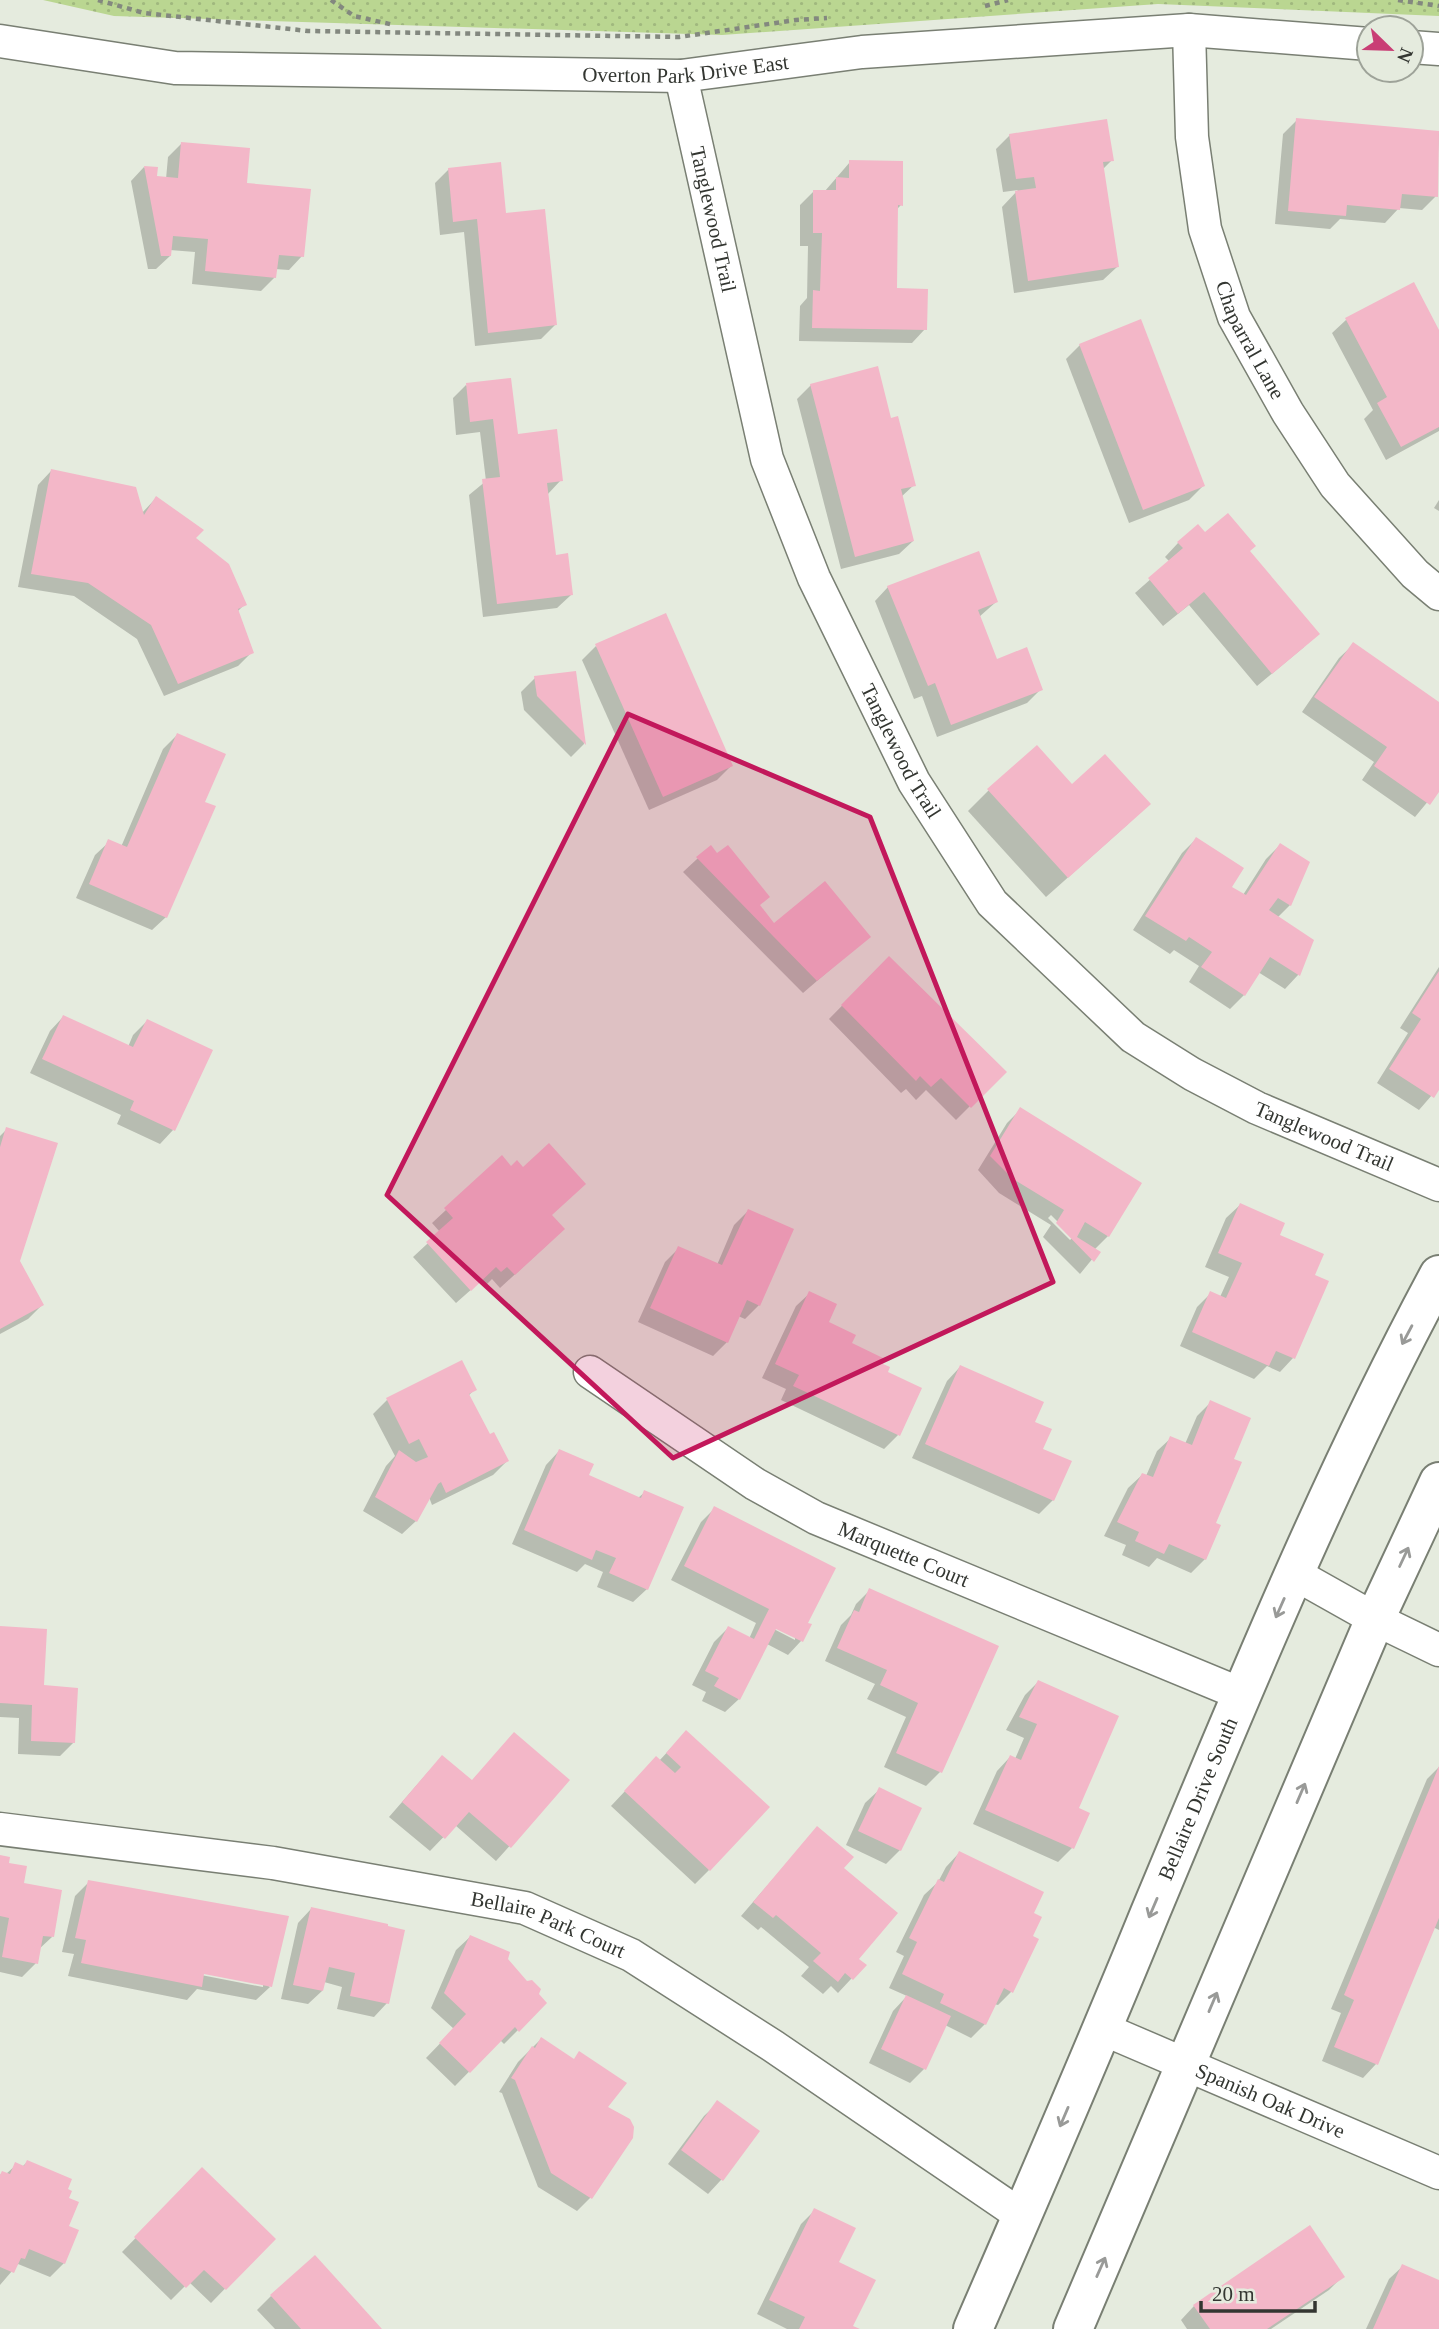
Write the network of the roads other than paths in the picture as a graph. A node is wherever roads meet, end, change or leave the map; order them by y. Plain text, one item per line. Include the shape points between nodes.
1 (1189, 30) junction
2 (0, 41) edge
3 (1355, 43) edge
4 (681, 76) junction
5 (1439, 594) edge
6 (1439, 1185) edge
7 (1439, 1275) edge
8 (590, 1372) dead end
9 (1439, 1482) edge
10 (1295, 1574) junction
11 (1375, 1619) junction
12 (1439, 1650) edge
13 (1241, 1694) junction
14 (0, 1829) edge
15 (1103, 2029) junction
16 (1187, 2065) junction
17 (1439, 2173) edge
18 (1022, 2216) junction
19 (973, 2329) edge
20 (1073, 2329) edge

1 - 3 street, Overton Park Drive East
1 - 4 street, Overton Park Drive East via 862,52
1 - 5 street, Chaparral Lane via 1192,138 1205,229 1234,317 1335,485 1415,574
2 - 4 street, Overton Park Drive East via 176,68
4 - 6 street, Tanglewood Trail via 766,459 814,578 914,782 992,903 1133,1037 1257,1108
7 -> 10 main road, Bellaire Drive South via 1387,1371
8 - 13 street, Marquette Court via 755,1485 817,1518
11 -> 9 main road
10 - 11 street
10 -> 13 main road, Bellaire Drive South
11 - 12 street
16 -> 11 main road
13 -> 15 main road, Bellaire Drive South
14 - 18 street, Bellaire Park Court via 273,1863 525,1908 631,1955
15 - 16 street, Spanish Oak Drive
15 -> 18 main road, Bellaire Drive South
16 - 17 street, Spanish Oak Drive
20 -> 16 main road
18 - 19 main road, Bellaire Drive South

